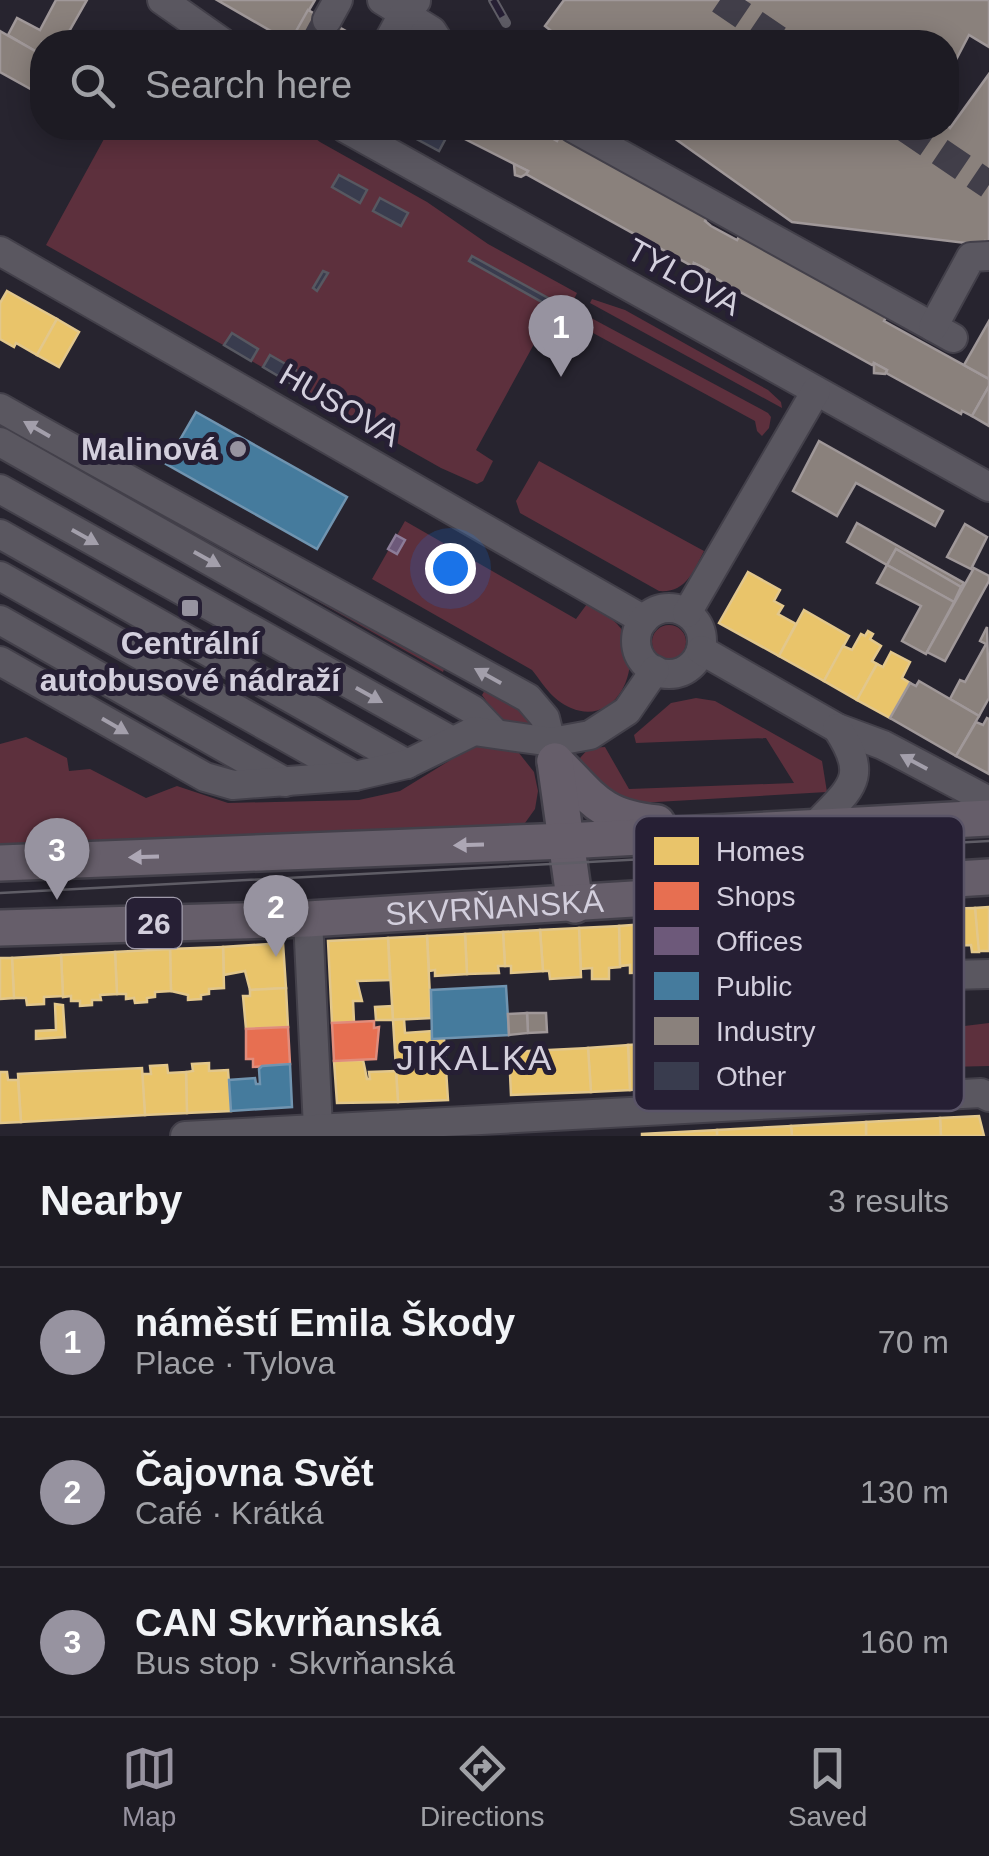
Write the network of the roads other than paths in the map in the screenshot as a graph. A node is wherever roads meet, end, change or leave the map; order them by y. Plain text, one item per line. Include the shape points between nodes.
1 (163, 0) edge
2 (402, 4) edge
3 (205, 30) edge
4 (392, 30) edge
5 (431, 30) edge
6 (366, 140) edge
7 (594, 140) edge
8 (0, 251) edge
9 (989, 256) edge
10 (816, 391) junction
11 (0, 408) edge
12 (0, 442) edge
13 (989, 487) edge
14 (0, 489) edge
15 (0, 534) edge
16 (0, 576) edge
17 (687, 613) junction
18 (0, 620) edge
19 (644, 620) junction
20 (701, 650) junction
21 (0, 661) edge
22 (655, 670) junction
23 (837, 728) junction
24 (494, 732) junction
25 (452, 741) junction
26 (553, 752) junction
27 (407, 764) junction
28 (355, 776) junction
29 (285, 782) junction
30 (989, 801) edge
31 (824, 816) edge
32 (634, 818) edge
33 (989, 818) edge
34 (964, 819) edge
35 (634, 837) edge
36 (566, 841) junction
37 (0, 863) edge
38 (989, 877) edge
39 (964, 878) edge
40 (634, 901) edge
41 (575, 905) junction
42 (308, 919) junction
43 (0, 928) edge
44 (989, 974) edge
45 (964, 975) edge
46 (964, 1094) edge
47 (989, 1097) edge
48 (646, 1111) edge
49 (318, 1128) junction
50 (186, 1136) edge

1 - 3 street
2 - 4 street
2 - 5 street
6 - 10 street, TYLOVA
7 - 9 street via 943,333 971,256
8 - 19 street, HUSOVA
10 - 13 street, TYLOVA
10 - 17 street
26 -> 11 street via 545,718 528,698
12 -> 24 street via 473,710
14 -> 25 street
15 - 27 street
16 - 28 street
17 - 19 street via 669,608
17 - 20 street via 700,630
18 - 29 street
19 - 22 street via 637,648
20 - 22 street via 688,668
20 - 23 street
21 -> 29 street via 206,777 233,784
22 - 26 street via 614,723
30 -> 23 street
23 - 31 street via 855,760 854,778
24 - 25 street via 474,731
24 - 26 street
25 - 27 street
26 - 32 main road via 595,802
26 - 36 main road
27 - 28 street
28 - 29 street
33 - 34 main road, SKVRŇANSKÁ / 26
35 - 36 main road, SKVRŇANSKÁ / 26
36 -> 37 main road, SKVRŇANSKÁ / 26
36 - 41 main road
38 - 39 main road, SKVRŇANSKÁ / 26
40 - 41 main road, SKVRŇANSKÁ / 26
41 - 42 main road, SKVRŇANSKÁ / 26
42 - 43 main road, SKVRŇANSKÁ / 26
42 - 49 street
44 - 45 street
46 - 47 street
48 - 49 street
49 - 50 street

